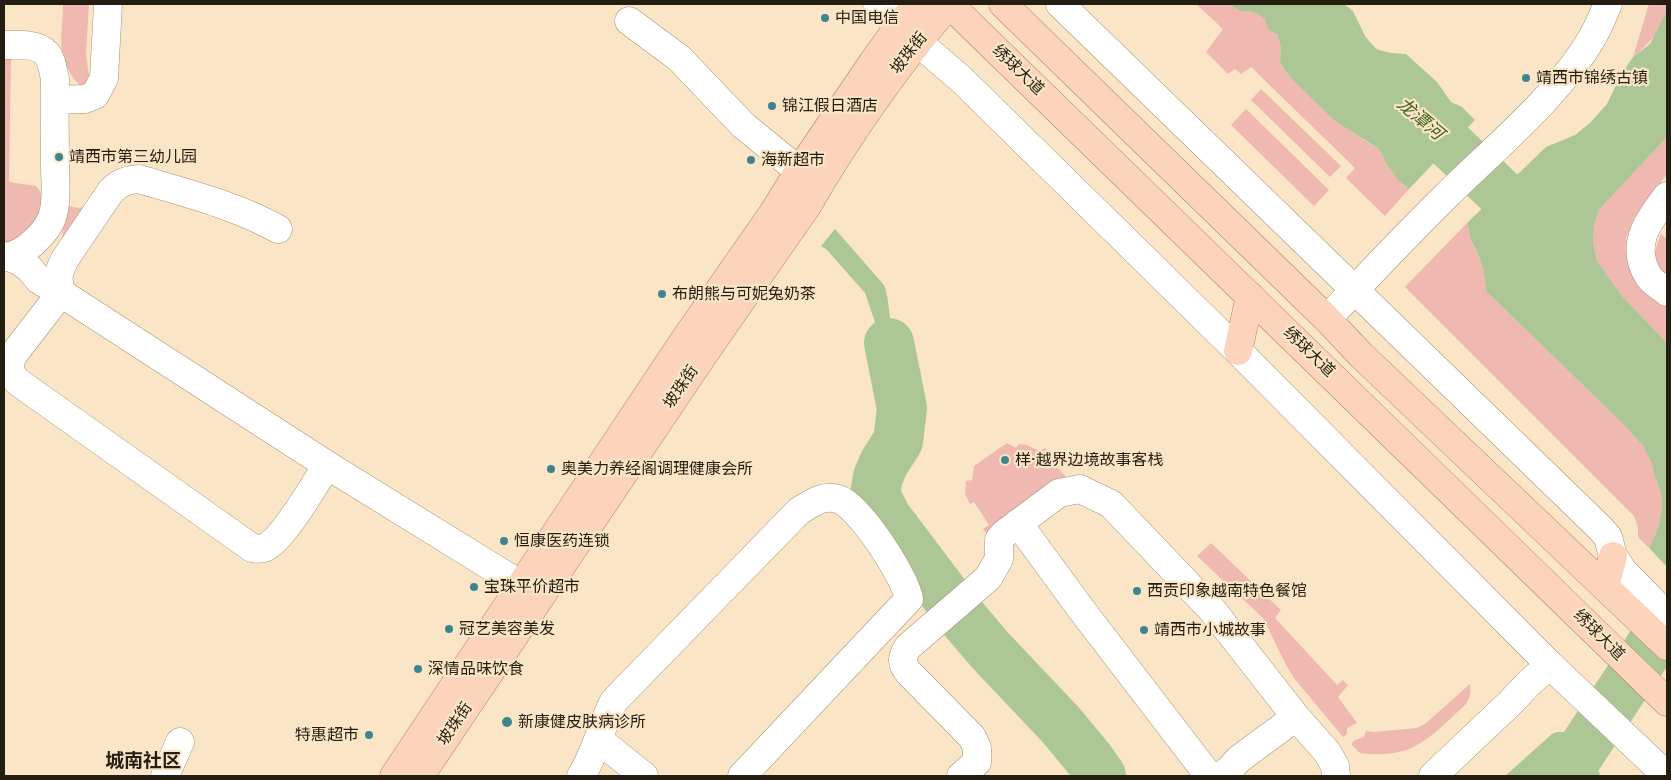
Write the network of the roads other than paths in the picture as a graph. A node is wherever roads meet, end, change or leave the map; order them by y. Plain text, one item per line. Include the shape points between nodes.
1 (108, 4) edge
2 (877, 4) edge
3 (917, 4) edge
4 (949, 4) edge
5 (1003, 4) edge
6 (1060, 4) edge
7 (1587, 4) edge
8 (1608, 4) edge
9 (628, 21) dead end
10 (908, 34) junction
11 (1592, 38) junction
12 (4, 44) edge
13 (55, 100) junction
14 (799, 171) junction
15 (1667, 196) edge
16 (278, 229) dead end
17 (6, 257) edge
18 (1354, 290) junction
19 (56, 291) junction
20 (1667, 292) edge
21 (1250, 296) junction
22 (1327, 319) junction
23 (1238, 351) junction
24 (327, 465) junction
25 (1018, 523) junction
26 (1613, 577) junction
27 (521, 585) junction
28 (1667, 616) edge
29 (1667, 646) edge
30 (1550, 665) junction
31 (1667, 702) edge
32 (1296, 717) junction
33 (599, 740) junction
34 (180, 742) dead end
35 (977, 771) edge
36 (165, 776) edge
37 (394, 776) edge
38 (420, 776) edge
39 (581, 776) edge
40 (644, 776) edge
41 (742, 776) edge
42 (1209, 776) edge
43 (1222, 776) edge
44 (1336, 776) edge
45 (1432, 776) edge
46 (1667, 776) edge

1 - 13 street via 104,78 95,95 85,99
2 - 10 street
3 - 10 main road, 坡珠街
4 - 10 main road, 坡珠街
4 - 21 main road, 绣球大道
5 - 22 main road
6 - 18 street
7 - 11 street
8 - 11 street
9 - 14 street via 679,58 743,126
10 - 14 main road, 坡珠街
10 - 23 street via 962,80
10 - 38 main road, 坡珠街 via 892,76 807,206
11 - 18 street via 1539,105
12 - 13 street via 34,47 46,53 55,79
13 - 17 street via 54,212 36,240 24,250
14 - 27 main road, 坡珠街
15 - 20 street via 1641,238 1641,259 1650,278
16 - 19 street via 227,206 139,179 128,180 110,191 65,260
17 - 19 street via 29,268 39,280
18 - 22 street
18 - 26 street via 1600,528 1608,537
19 - 24 street
19 - 24 street via 13,355 8,367 11,374 252,548 261,549 269,545 283,532
21 - 23 main road
21 - 31 main road, 绣球大道
22 - 26 main road via 1361,355
23 - 30 street
24 - 27 street
25 - 32 street via 1059,493 1080,489 1111,504 1213,611
25 - 35 street via 999,540 999,559 988,578 908,647 902,657 903,666 972,736 977,748
25 - 42 street
26 - 28 street
26 - 29 main road
27 - 37 main road, 坡珠街
30 - 45 street
30 - 46 street
32 - 43 street via 1239,758
32 - 44 street via 1330,758
33 - 39 street
33 - 40 street
33 - 41 street via 604,719 614,701 799,511 815,501 839,499 857,511 902,578 909,599
34 - 36 street

